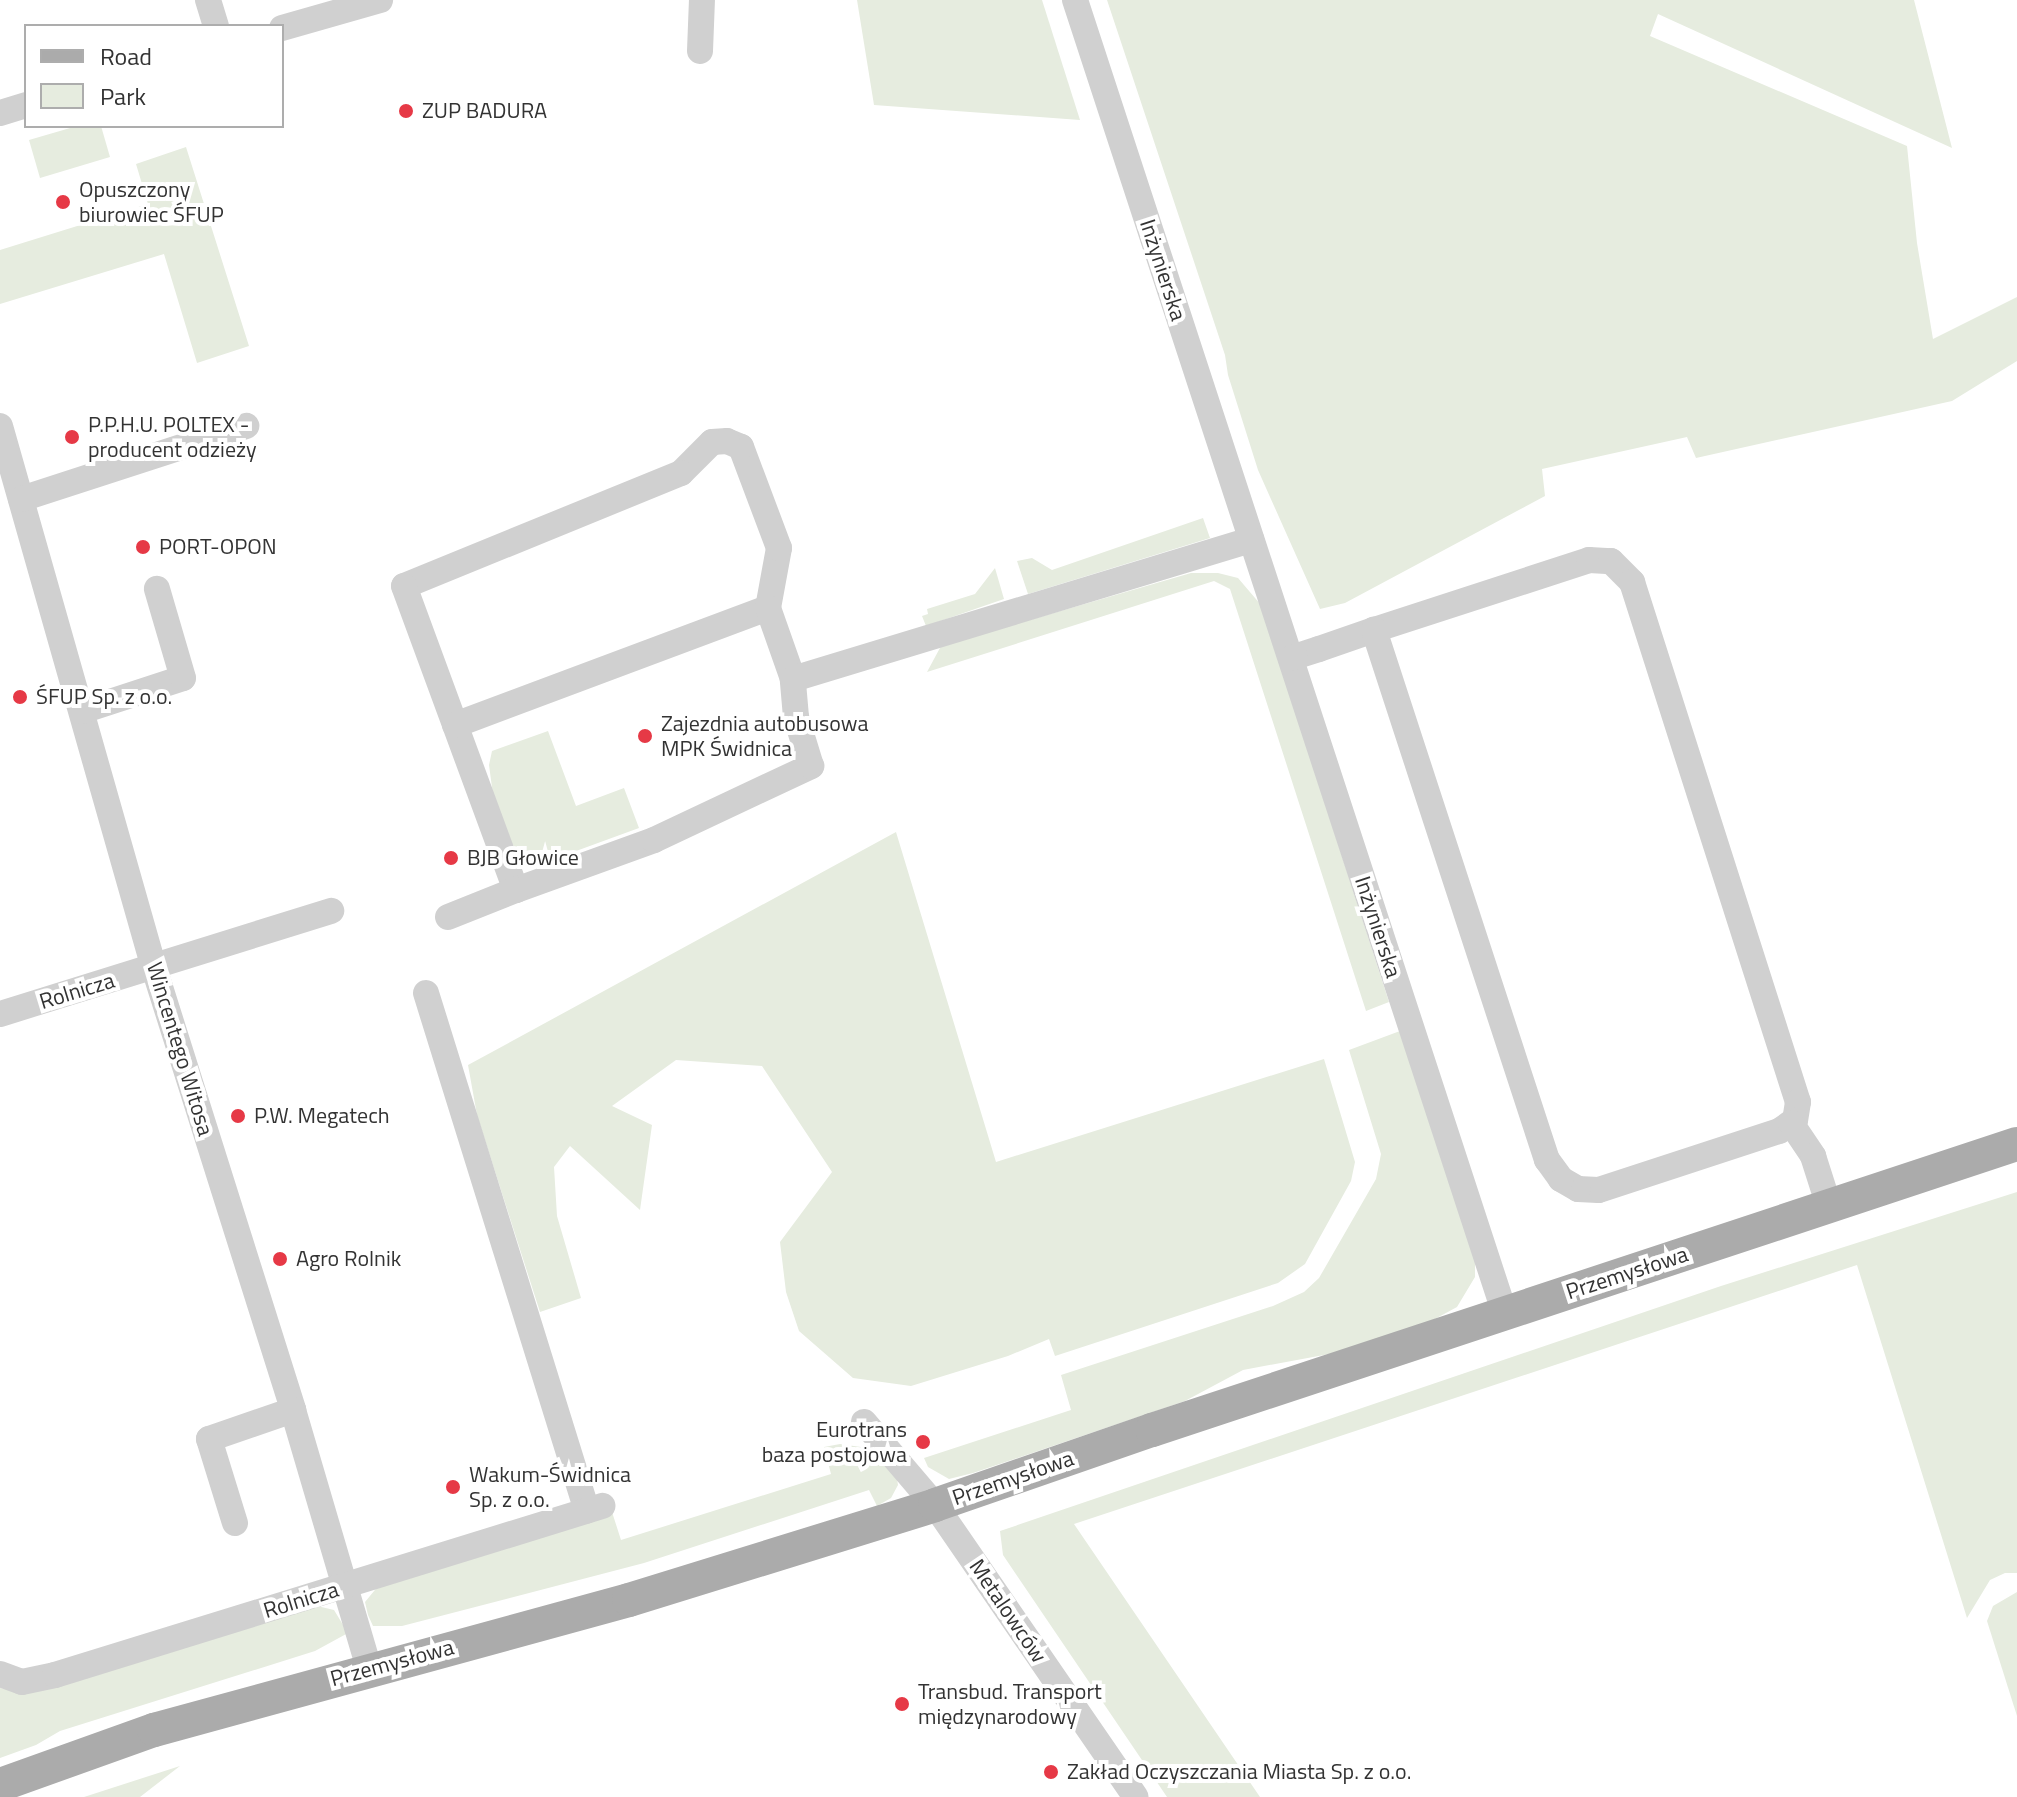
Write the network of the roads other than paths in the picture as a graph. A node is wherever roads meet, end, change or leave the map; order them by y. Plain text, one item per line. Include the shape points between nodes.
1 (208, 0) edge
2 (380, 0) edge
3 (702, 0) edge
4 (1075, 0) edge
5 (215, 24) edge
6 (284, 27) edge
7 (700, 51) dead end
8 (24, 106) edge
9 (0, 113) edge
10 (0, 426) edge
11 (246, 426) dead end
12 (21, 499) junction
13 (1251, 540) junction
14 (157, 589) dead end
15 (768, 608) junction
16 (1374, 630) junction
17 (1291, 658) junction
18 (793, 679) junction
19 (82, 711) junction
20 (455, 725) junction
21 (516, 890) junction
22 (331, 911) dead end
23 (448, 917) dead end
24 (154, 968) junction
25 (426, 993) dead end
26 (0, 1014) edge
27 (1791, 1123) junction
28 (2017, 1144) edge
29 (1829, 1206) junction
30 (1505, 1314) junction
31 (293, 1410) junction
32 (864, 1422) dead end
33 (935, 1505) junction
34 (235, 1523) dead end
35 (343, 1588) junction
36 (369, 1669) junction
37 (0, 1674) edge
38 (0, 1785) edge
39 (1136, 1797) edge

1 - 5 street
2 - 6 street
3 - 7 street
4 - 13 street, Inżynierska
8 - 9 street
10 - 12 street, Wincentego Witosa
11 - 12 street
12 - 19 street, Wincentego Witosa
13 - 17 street, Inżynierska
13 - 18 street
14 - 19 street via 183,678
15 - 18 street
15 - 20 street
15 - 20 street via 779,548 741,447 712,442 681,473 404,586
16 - 17 street
16 - 27 street via 1547,1160 1561,1179 1578,1189 1598,1190
16 - 27 street via 1589,560 1611,561 1632,582 1798,1102
17 - 30 street, Inżynierska
18 - 21 street via 796,717 811,766 654,840
19 - 24 street, Wincentego Witosa
20 - 21 street
21 - 23 street
22 - 24 street, Rolnicza
24 - 26 street, Rolnicza
24 - 31 street, Wincentego Witosa
25 - 35 street, Rolnicza via 594,1508
27 - 29 street via 1813,1156
28 - 29 main road, Przemysłowa
29 - 30 main road, Przemysłowa
30 - 33 main road, Przemysłowa
31 - 34 street via 209,1439
31 - 35 street, Wincentego Witosa
32 - 33 street, Metalowców
33 - 36 main road, Przemysłowa via 629,1600
33 - 39 street, Metalowców
35 - 36 street, Wincentego Witosa
35 - 37 street, Rolnicza via 55,1675 22,1682
36 - 38 main road, Przemysłowa via 154,1730

